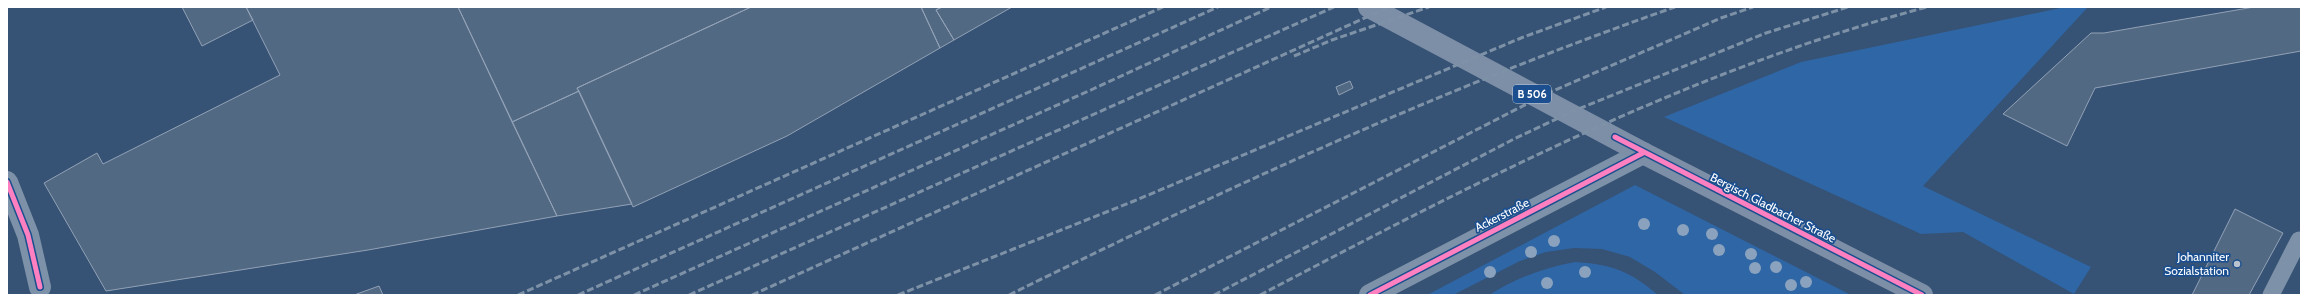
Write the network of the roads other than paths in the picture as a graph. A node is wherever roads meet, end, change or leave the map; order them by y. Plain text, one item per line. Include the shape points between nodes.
1 (1369, 7) edge
2 (1644, 153) junction
3 (7, 182) edge
4 (2299, 240) dead end
5 (40, 287) dead end
6 (1370, 295) edge
7 (1922, 295) edge
8 (2271, 295) edge

1 - 2 main road, Bergisch Gladbacher Straße / B 506
2 - 6 street, Ackerstraße
2 - 7 main road, Bergisch Gladbacher Straße / B 506
3 - 5 street via 28,235
4 - 8 lane

